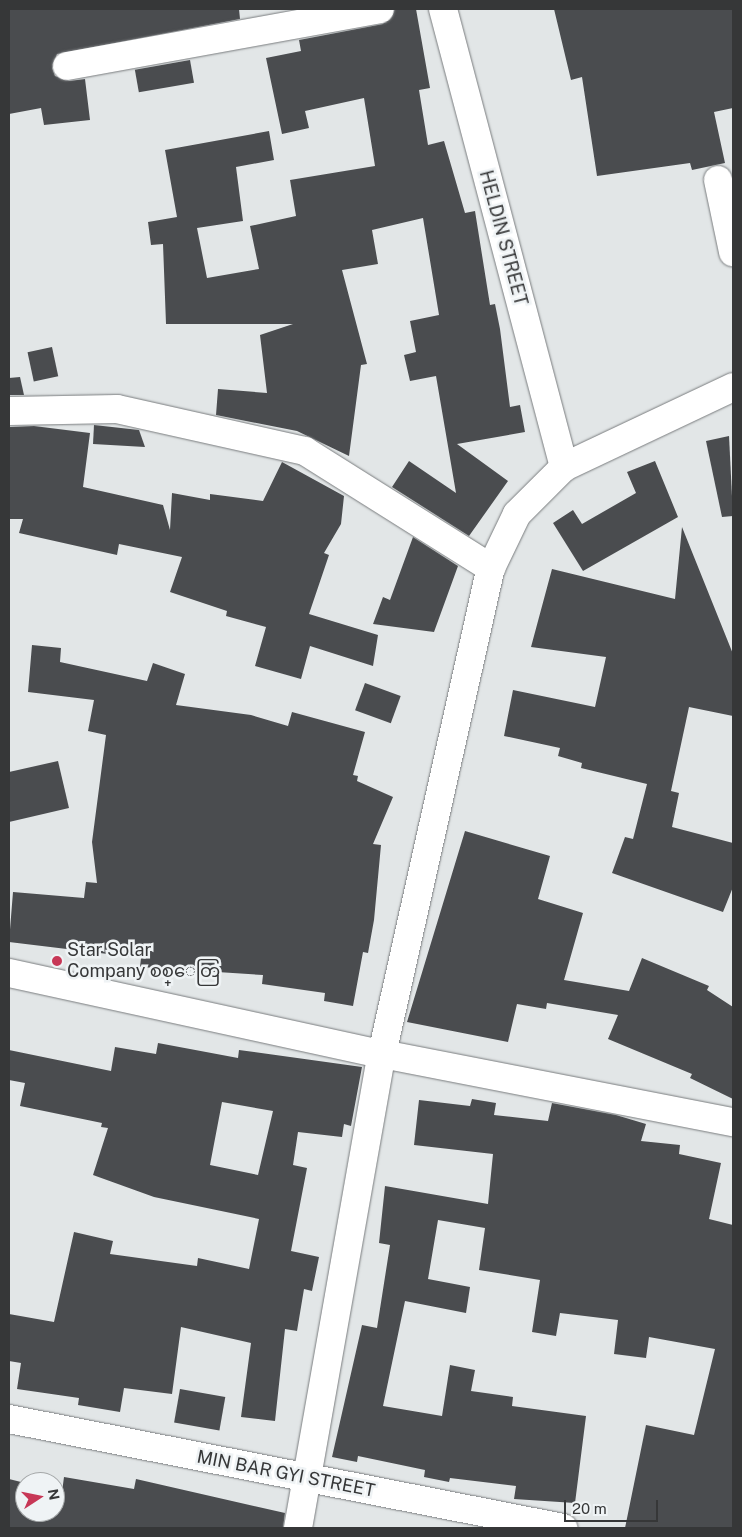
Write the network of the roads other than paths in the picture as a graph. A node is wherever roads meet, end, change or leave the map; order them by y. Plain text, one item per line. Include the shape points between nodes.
1 (380, 9) edge
2 (443, 9) edge
3 (67, 66) dead end
4 (718, 180) dead end
5 (733, 252) edge
6 (733, 387) edge
7 (9, 411) edge
8 (564, 467) junction
9 (490, 568) junction
10 (9, 973) edge
11 (382, 1054) junction
12 (733, 1122) edge
13 (9, 1419) edge
14 (305, 1478) junction
15 (298, 1528) edge
16 (563, 1528) edge

1 - 3 street
2 - 8 street, HELDIN STREET
4 - 5 street
6 - 8 street
7 - 9 street via 116,409 305,451
8 - 9 street via 517,514
9 - 11 street
10 - 11 street
11 - 12 street
11 - 14 street
13 - 14 street, MIN BAR GYI STREET
14 - 15 street
14 - 16 street, MIN BAR GYI STREET

